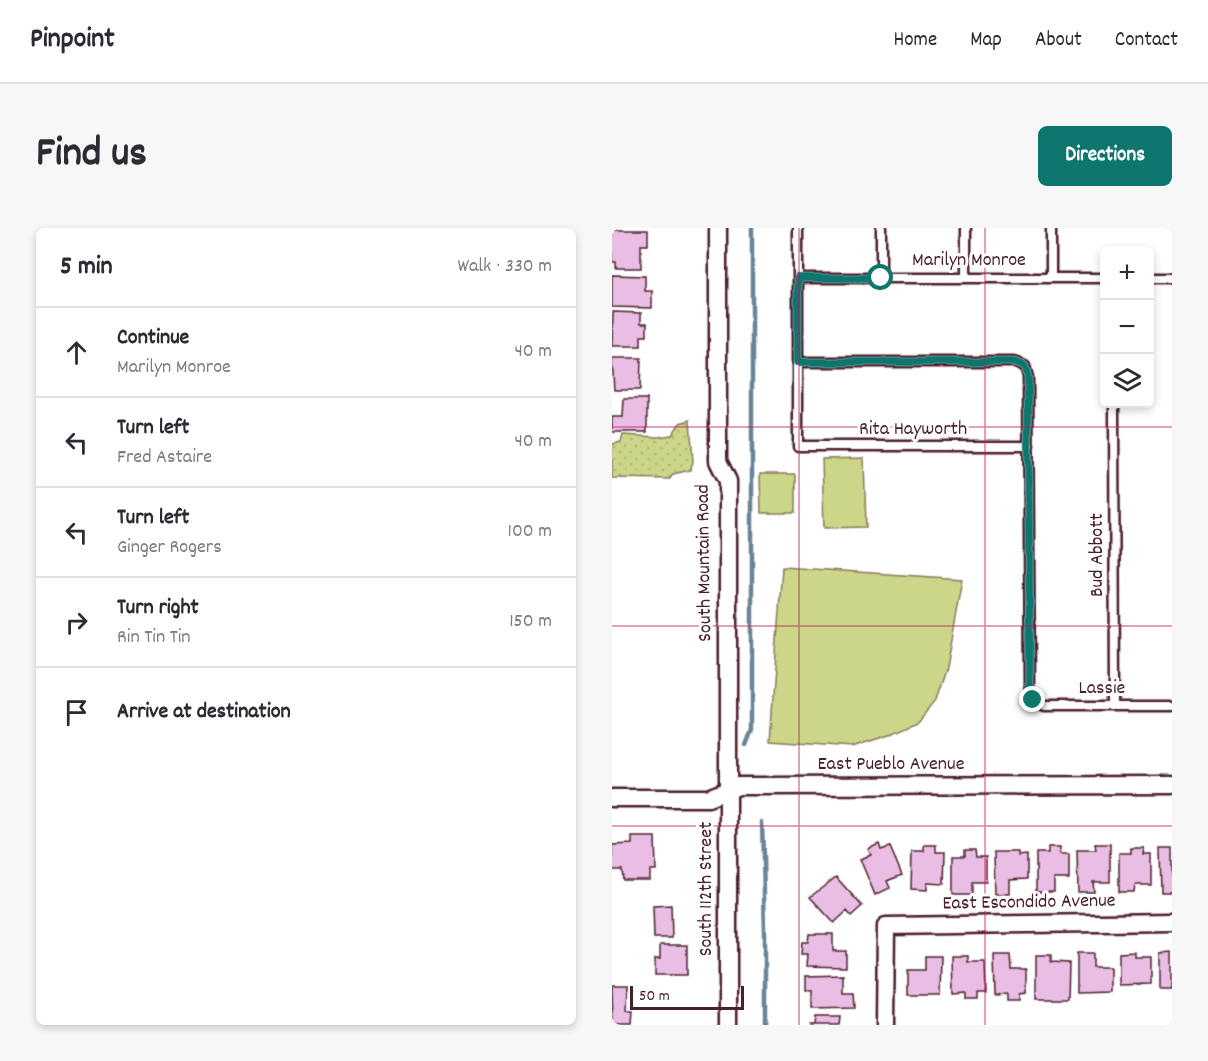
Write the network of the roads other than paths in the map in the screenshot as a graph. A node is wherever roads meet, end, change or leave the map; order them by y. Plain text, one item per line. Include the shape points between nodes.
1 (718, 228) edge
2 (798, 228) edge
3 (881, 228) edge
4 (966, 228) edge
5 (1051, 228) edge
6 (798, 278) junction
7 (881, 278) junction
8 (966, 278) junction
9 (1051, 278) junction
10 (1100, 278) edge
11 (1154, 278) edge
12 (1172, 278) edge
13 (798, 362) junction
14 (1114, 408) edge
15 (1029, 447) junction
16 (1115, 706) junction
17 (1172, 706) edge
18 (1172, 785) edge
19 (728, 790) junction
20 (612, 798) edge
21 (1172, 922) edge
22 (728, 1025) edge
23 (885, 1025) edge

1 - 19 street, South Mountain Road via 718,461 728,481
2 - 6 lane
3 - 7 lane
4 - 8 lane
5 - 9 lane
6 - 7 lane, Marilyn Monroe
6 - 13 lane
7 - 8 lane, Marilyn Monroe
8 - 9 lane, Marilyn Monroe
9 - 10 lane, Marilyn Monroe
11 - 12 lane
13 - 15 lane via 1015,362 1025,366 1028,377
13 - 15 lane, Rita Hayworth via 798,446
14 - 16 lane, Bud Abbott
15 - 16 lane, Lassie via 1033,700 1044,706
16 - 17 lane, Lassie
18 - 19 street, East Pueblo Avenue via 738,786
19 - 20 street, East Pueblo Avenue via 708,798
19 - 22 street, South 112th Street
21 - 23 street, East Escondido Avenue via 886,926

